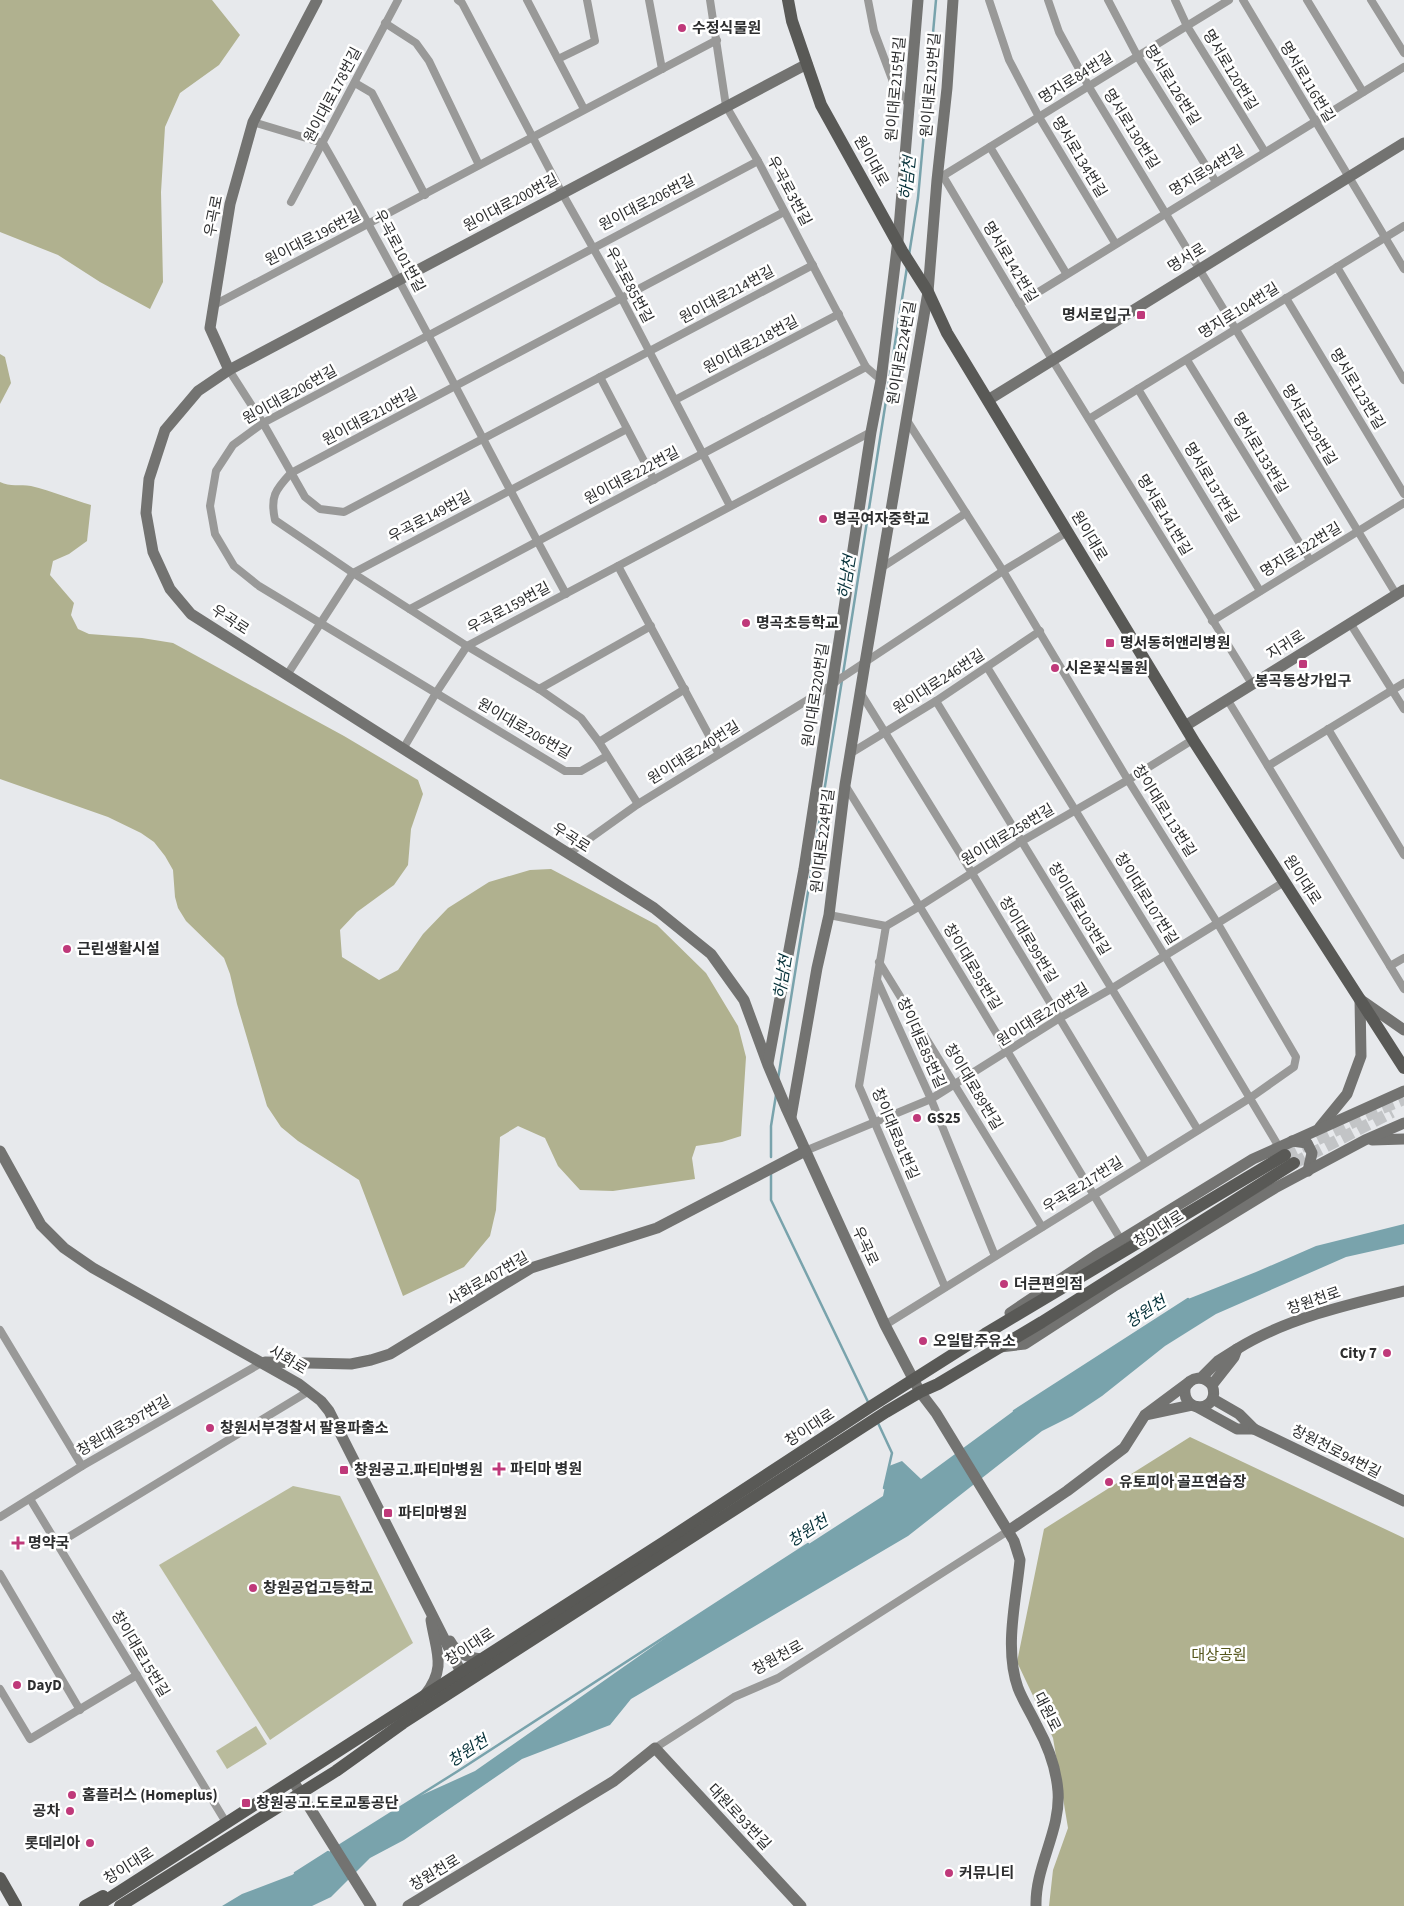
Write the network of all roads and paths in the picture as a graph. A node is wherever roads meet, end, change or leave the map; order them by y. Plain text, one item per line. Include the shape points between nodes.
1 (317, 0) edge
2 (398, 0) edge
3 (527, 0) edge
4 (588, 0) edge
5 (649, 0) edge
6 (710, 0) edge
7 (788, 0) edge
8 (868, 0) edge
9 (918, 0) edge
10 (953, 0) edge
11 (989, 0) edge
12 (1048, 0) edge
13 (1108, 0) edge
14 (1175, 0) edge
15 (1229, 0) edge
16 (1243, 0) edge
17 (1307, 0) edge
18 (1371, 0) edge
19 (462, 1) edge
20 (385, 23) junction
21 (1187, 26) junction
22 (717, 40) junction
23 (1404, 53) edge
24 (1138, 56) junction
25 (558, 59) junction
26 (807, 64) junction
27 (1404, 68) edge
28 (662, 69) junction
29 (355, 83) junction
30 (1089, 87) junction
31 (1363, 92) junction
32 (726, 106) junction
33 (910, 106) junction
34 (584, 109) junction
35 (1039, 117) junction
36 (253, 122) junction
37 (1315, 122) junction
38 (532, 137) junction
39 (323, 143) junction
40 (1404, 143) edge
41 (990, 147) junction
42 (1265, 152) junction
43 (758, 161) junction
44 (479, 165) junction
45 (1348, 177) junction
46 (940, 178) junction
47 (1216, 182) junction
48 (562, 193) junction
49 (424, 195) junction
50 (291, 202) dead end
51 (784, 212) junction
52 (1166, 212) junction
53 (370, 225) junction
54 (1404, 226) edge
55 (1385, 238) junction
56 (1115, 243) junction
57 (900, 246) junction
58 (594, 247) junction
59 (813, 265) junction
60 (1337, 267) junction
61 (1199, 268) junction
62 (1404, 269) edge
63 (1066, 274) junction
64 (400, 279) junction
65 (926, 289) junction
66 (1286, 298) junction
67 (622, 299) junction
68 (1019, 304) junction
69 (214, 305) junction
70 (839, 314) junction
71 (1236, 331) junction
72 (428, 336) junction
73 (648, 351) junction
74 (1187, 360) junction
75 (1053, 361) junction
76 (866, 366) junction
77 (229, 370) junction
78 (600, 377) junction
79 (881, 380) junction
80 (1404, 380) edge
81 (456, 386) junction
82 (1138, 389) junction
83 (675, 400) junction
84 (988, 400) junction
85 (906, 418) junction
86 (1089, 419) junction
87 (262, 423) junction
88 (627, 429) junction
89 (871, 432) junction
90 (484, 437) junction
91 (702, 454) junction
92 (291, 473) junction
93 (654, 480) junction
94 (510, 491) junction
95 (1404, 494) edge
96 (1404, 503) edge
97 (730, 506) junction
98 (966, 513) junction
99 (1067, 532) junction
100 (1358, 532) junction
101 (538, 543) junction
102 (1310, 560) junction
103 (618, 566) junction
104 (881, 568) junction
105 (1003, 571) junction
106 (353, 573) junction
107 (1260, 591) junction
108 (1400, 592) edge
109 (566, 594) junction
110 (410, 609) junction
111 (1212, 621) junction
112 (322, 622) junction
113 (1350, 623) junction
114 (651, 626) junction
115 (1040, 631) junction
116 (467, 646) junction
117 (862, 665) junction
118 (987, 667) junction
119 (287, 675) junction
120 (835, 683) junction
121 (1404, 683) edge
122 (1252, 684) junction
123 (538, 689) junction
124 (685, 689) junction
125 (1392, 690) junction
126 (860, 692) junction
127 (436, 693) junction
128 (1227, 699) junction
129 (936, 701) junction
130 (1404, 709) edge
131 (1185, 726) junction
132 (1328, 729) junction
133 (885, 733) junction
134 (1194, 739) junction
135 (599, 742) junction
136 (403, 749) junction
137 (851, 753) junction
138 (719, 754) junction
139 (607, 756) junction
140 (1268, 766) junction
141 (1128, 780) junction
142 (846, 785) junction
143 (638, 804) junction
144 (1075, 811) junction
145 (1022, 841) junction
146 (568, 854) junction
147 (1404, 855) edge
148 (972, 873) junction
149 (1284, 882) junction
150 (920, 906) junction
151 (829, 916) junction
152 (1218, 924) junction
153 (886, 926) junction
154 (1165, 956) junction
155 (1404, 958) edge
156 (879, 962) junction
157 (1390, 966) junction
158 (877, 980) junction
159 (1110, 989) junction
160 (1404, 989) edge
161 (1360, 999) junction
162 (1058, 1019) junction
163 (1404, 1030) edge
164 (1007, 1053) junction
165 (1294, 1067) joint
166 (769, 1068) junction
167 (1404, 1068) edge
168 (956, 1084) junction
169 (1404, 1091) edge
170 (1250, 1098) junction
171 (931, 1100) junction
172 (789, 1114) junction
173 (875, 1122) junction
174 (1404, 1123) edge
175 (1198, 1130) junction
176 (1318, 1130) junction
177 (1404, 1139) edge
178 (1365, 1140) junction
179 (1292, 1141) junction
180 (0, 1151) edge
181 (805, 1151) junction
182 (1286, 1155) junction
183 (1146, 1162) junction
184 (1308, 1171) junction
185 (1094, 1195) junction
186 (1042, 1227) junction
187 (1121, 1240) junction
188 (995, 1256) junction
189 (945, 1287) junction
190 (1404, 1291) edge
191 (885, 1325) junction
192 (0, 1330) edge
193 (985, 1334) junction
194 (999, 1347) junction
195 (1237, 1349) junction
196 (263, 1362) junction
197 (1201, 1378) junction
198 (1188, 1383) junction
199 (1212, 1385) junction
200 (917, 1386) junction
201 (309, 1391) junction
202 (1213, 1398) junction
203 (1195, 1406) junction
204 (1145, 1415) junction
205 (864, 1419) junction
206 (1254, 1429) junction
207 (82, 1466) junction
208 (30, 1499) junction
209 (1404, 1501) edge
210 (0, 1517) edge
211 (1008, 1531) junction
212 (57, 1544) junction
213 (0, 1574) edge
214 (429, 1609) junction
215 (481, 1660) junction
216 (137, 1676) junction
217 (464, 1677) junction
218 (0, 1689) edge
219 (424, 1697) junction
220 (80, 1710) junction
221 (655, 1748) junction
222 (293, 1781) junction
223 (301, 1793) junction
224 (227, 1824) junction
225 (0, 1878) edge
226 (118, 1892) junction
227 (14, 1902) edge
228 (24, 1906) edge
229 (85, 1906) edge
230 (97, 1906) edge
231 (120, 1906) edge
232 (371, 1906) edge
233 (408, 1906) edge
234 (801, 1906) edge
235 (1036, 1906) edge

1 - 36 street, 우곡로
2 - 20 street, 원이대로178번길
3 - 25 street
4 - 25 street via 595,41
5 - 28 street
6 - 22 street, 우곡로3번길
7 - 26 main road, 원이대로
8 - 33 street via 874,31 895,87
9 - 33 street, 원이대로215번길
10 - 46 street, 원이대로219번길
11 - 35 street, 명서로134번길 via 1010,60
12 - 30 street, 명서로130번길 via 1059,32
13 - 24 street, 명서로126번길
14 - 21 street, 명서로120번길
15 - 21 street, 명지로84번길
16 - 37 street, 명서로116번길
17 - 31 street
18 - 23 street
19 - 38 street, 우곡로85번길
20 - 29 street, 원이대로178번길
20 - 44 street via 416,43 429,61
21 - 24 street, 명지로84번길
21 - 42 street, 명서로120번길
22 - 28 street, 원이대로196번길
22 - 32 street, 우곡로3번길
24 - 30 street, 명지로84번길
24 - 47 street, 명서로126번길
25 - 34 street
26 - 32 street, 원이대로200번길
26 - 57 main road, 원이대로 via 821,105
27 - 31 street, 명지로94번길
28 - 34 street, 원이대로196번길
29 - 39 street, 원이대로178번길
29 - 49 street via 372,93
30 - 35 street, 명지로84번길
30 - 52 street, 명서로130번길
31 - 37 street, 명지로94번길
32 - 43 street, 우곡로3번길
32 - 48 street, 원이대로200번길
33 - 57 street, 원이대로215번길 via 900,203
34 - 38 street, 원이대로196번길
35 - 41 street, 명지로84번길
35 - 56 street, 명서로134번길
36 - 39 street
36 - 69 street, 우곡로 via 230,204
37 - 42 street, 명지로94번길
37 - 45 street, 명서로116번길
38 - 44 street, 원이대로196번길
38 - 48 street, 우곡로85번길
39 - 50 street, 원이대로178번길
39 - 53 street, 우곡로101번길
40 - 45 street, 명서로
41 - 46 street, 명지로84번길
41 - 63 street
42 - 47 street, 명지로94번길
43 - 51 street, 우곡로3번길
43 - 58 street, 원이대로206번길
44 - 49 street, 원이대로196번길
45 - 55 street, 명서로116번길
45 - 61 street, 명서로
46 - 65 street, 원이대로219번길
46 - 68 street, 명서로142번길
47 - 52 street, 명지로94번길
48 - 58 street, 우곡로85번길
48 - 64 street, 원이대로200번길
49 - 53 street, 원이대로196번길
51 - 59 street, 우곡로3번길
51 - 67 street, 원이대로210번길
52 - 56 street, 명지로94번길
52 - 61 street, 명서로130번길
53 - 64 street, 우곡로101번길
53 - 69 street, 원이대로196번길
54 - 55 street, 명지로104번길
55 - 60 street, 명지로104번길
55 - 62 street, 명서로116번길
56 - 63 street, 명지로94번길
57 - 65 main road, 원이대로
57 - 79 street, 원이대로220번길
58 - 67 street, 우곡로85번길
58 - 72 street, 원이대로206번길
59 - 70 street, 우곡로3번길
59 - 73 street, 원이대로214번길
60 - 66 street, 명지로104번길
60 - 80 street
61 - 71 street, 명서로129번길
61 - 75 street, 명서로
63 - 68 street, 명지로94번길
64 - 72 street, 우곡로101번길
64 - 77 street, 원이대로200번길
65 - 84 main road, 원이대로 via 947,333
65 - 85 street, 원이대로224번길
66 - 71 street, 명지로104번길
66 - 95 street, 명서로123번길
67 - 73 street, 우곡로85번길
67 - 81 street, 원이대로210번길
68 - 75 street, 명서로142번길
69 - 77 street, 우곡로 via 210,328
70 - 76 street, 우곡로3번길
70 - 83 street, 원이대로218번길
71 - 74 street, 명지로104번길
71 - 100 street, 명서로129번길
72 - 81 street, 우곡로101번길
72 - 87 street, 원이대로206번길
73 - 78 street, 원이대로214번길
73 - 83 street, 우곡로85번길
74 - 82 street, 명지로104번길
74 - 102 street, 명서로133번길
75 - 84 street, 명서로
75 - 86 street, 명서로141번길
76 - 79 street, 우곡로3번길
76 - 91 street, 원이대로222번길
77 - 87 street
77 - 119 street, 우곡로 via 198,391 165,430 149,479 146,513 153,552 170,588 192,614
78 - 88 street
78 - 90 street, 원이대로214번길
78 - 93 street
79 - 89 street, 원이대로220번길
81 - 90 street, 우곡로101번길
81 - 92 street, 원이대로210번길
82 - 86 street, 명지로104번길
82 - 107 street, 명서로137번길
83 - 91 street, 우곡로85번길
84 - 99 main road, 원이대로
85 - 98 street, 원이대로224번길
85 - 104 street, 원이대로224번길
86 - 111 street, 명서로141번길
87 - 92 street
87 - 112 street, 원이대로206번길 via 233,445 216,471 210,506 215,534 240,571 259,586
88 - 93 street
88 - 94 street, 우곡로149번길
89 - 97 street, 우곡로159번길
89 - 120 street, 원이대로220번길
90 - 92 street via 344,512 320,509 305,497
90 - 94 street, 우곡로101번길
91 - 93 street, 원이대로222번길
91 - 97 street, 우곡로85번길
92 - 106 street, 원이대로210번길 via 277,488 272,504 275,520
93 - 101 street, 원이대로222번길
94 - 101 street, 우곡로101번길
94 - 106 street, 우곡로149번길
96 - 100 street, 명지로122번길
97 - 103 street, 우곡로159번길
98 - 104 street
98 - 105 street, 원이대로224번길
99 - 105 street
99 - 131 main road, 원이대로
100 - 102 street, 명지로122번길
100 - 108 street, 명서로129번길
101 - 109 street, 우곡로101번길
101 - 110 street, 원이대로222번길
102 - 107 street, 명지로122번길
103 - 109 street, 우곡로159번길
103 - 114 street
104 - 117 street, 원이대로224번길
105 - 115 street, 창이대로113번길
105 - 117 street
106 - 110 street, 원이대로210번길
106 - 112 street
107 - 111 street, 명지로122번길
108 - 113 street, 지귀로
109 - 116 street, 우곡로159번길
110 - 116 street, 원이대로210번길
111 - 122 street, 명서로141번길
112 - 119 street
112 - 127 street, 원이대로206번길
113 - 122 street, 지귀로
113 - 125 street
114 - 123 street
114 - 124 street
115 - 118 street, 원이대로246번길
115 - 141 street, 창이대로113번길
116 - 123 street, 원이대로210번길
116 - 127 street, 우곡로159번길
117 - 120 street, 원이대로240번길
117 - 126 street, 원이대로224번길
118 - 129 street, 원이대로246번길
118 - 144 street, 창이대로107번길
119 - 136 street, 우곡로
120 - 138 street, 원이대로240번길
120 - 166 street, 원이대로220번길
121 - 125 street
122 - 128 street, 지귀로
123 - 135 street, 원이대로210번길 via 581,718
124 - 135 street
124 - 138 street
125 - 130 street
125 - 132 street
126 - 133 street, 창이대로99번길
126 - 137 street, 원이대로224번길
127 - 136 street, 우곡로159번길
127 - 139 street, 원이대로206번길 via 564,771 581,771
128 - 131 street, 지귀로
128 - 140 street
129 - 133 street, 원이대로246번길
129 - 145 street, 창이대로103번길
131 - 134 main road, 원이대로
132 - 140 street
132 - 147 street
133 - 137 street, 원이대로246번길
133 - 148 street, 창이대로99번길
134 - 141 street, 원이대로258번길
134 - 149 main road, 원이대로
135 - 139 street, 원이대로210번길
136 - 146 street, 우곡로
137 - 142 street, 원이대로224번길
138 - 143 street, 원이대로240번길
139 - 143 street, 원이대로210번길
140 - 157 street
141 - 144 street, 원이대로258번길
141 - 152 street, 창이대로113번길
142 - 150 street, 창이대로95번길
142 - 151 street, 원이대로224번길
143 - 146 street, 원이대로240번길
144 - 145 street, 원이대로258번길
144 - 154 street, 창이대로107번길
145 - 148 street, 원이대로258번길
145 - 159 street, 창이대로103번길
146 - 166 street, 우곡로 via 654,908 712,954 744,1000
148 - 150 street, 원이대로258번길
148 - 162 street, 창이대로99번길
149 - 152 street, 원이대로270번길
149 - 161 main road, 원이대로
150 - 153 street, 원이대로258번길
150 - 164 street, 창이대로95번길
151 - 153 street
151 - 172 street, 원이대로224번길
152 - 154 street, 원이대로270번길
152 - 165 street, 창이대로113번길 via 1296,1057
153 - 156 street, 창이대로81번길
154 - 159 street, 원이대로270번길
154 - 170 street, 창이대로107번길
155 - 157 street
156 - 158 street, 창이대로81번길
156 - 168 street, 창이대로89번길
157 - 160 street
158 - 171 street, 창이대로85번길
158 - 173 street, 창이대로81번길 via 859,1086
159 - 162 street, 원이대로270번길
159 - 175 street, 창이대로103번길
161 - 163 street
161 - 167 main road, 원이대로
161 - 176 street via 1361,1056 1347,1094
162 - 164 street, 원이대로270번길
162 - 183 street, 창이대로99번길
164 - 168 street, 원이대로270번길
164 - 185 street, 창이대로95번길
165 - 170 street, 우곡로217번길
166 - 172 street, 우곡로
168 - 171 street, 원이대로270번길
168 - 186 street, 창이대로89번길
169 - 176 street
170 - 175 street, 우곡로217번길
170 - 182 street, 창이대로107번길
171 - 173 street, 원이대로270번길
171 - 188 street, 창이대로85번길
172 - 181 street, 우곡로
173 - 181 street, 원이대로270번길
173 - 189 street, 창이대로81번길
174 - 178 street
175 - 183 street, 우곡로217번길
176 - 179 street
177 - 178 street
178 - 184 street
179 - 182 street
179 - 184 street via 1307,1143 1312,1153
180 - 196 street, 사화로 via 40,1224 64,1248 93,1268
181 - 191 street, 우곡로
181 - 196 street, 사화로407번길 via 657,1228 531,1268 390,1354 350,1364
182 - 187 street via 1253,1159
182 - 193 main road, 창이대로
182 - 194 main road, 창이대로
183 - 185 street, 우곡로217번길
184 - 194 street via 1116,1285 1025,1344
185 - 186 street, 우곡로217번길
185 - 187 street, 창이대로95번길
186 - 188 street, 우곡로217번길
187 - 193 street via 1002,1318
188 - 189 street, 우곡로217번길
189 - 191 street, 우곡로217번길
190 - 195 street, 창원천로 via 1355,1302 1289,1324
191 - 200 street, 우곡로
192 - 207 street
193 - 200 main road, 창이대로
194 - 200 main road, 창이대로 via 938,1384
195 - 197 street, 창원천로 via 1218,1361
195 - 199 street
196 - 201 street, 사화로
196 - 207 street, 창원대로397번길
197 - 198 street
197 - 199 street
198 - 203 street via 1185,1393 1188,1402
198 - 204 street
199 - 202 street
200 - 205 main road, 창이대로
200 - 211 street, 대원로
201 - 212 street
201 - 214 street, 사화로 via 329,1411
202 - 203 street via 1206,1405
202 - 206 street via 1239,1414
203 - 204 street
203 - 206 street via 1238,1429
204 - 211 street, 창원천로 via 1124,1448 1067,1492
205 - 215 main road, 창이대로
205 - 217 main road, 창이대로
206 - 209 street, 창원천로94번길
207 - 208 street, 창원대로397번길
208 - 210 street, 창원대로397번길
208 - 212 street, 창이대로15번길
211 - 221 street, 창원천로 via 778,1678 734,1697
211 - 235 street, 대원로 via 1020,1560 1012,1643 1013,1666 1019,1690 1052,1758 1058,1792 1057,1814 1038,1881
212 - 216 street, 창이대로15번길
213 - 220 street
214 - 215 street via 454,1648
214 - 217 street, 사화로
214 - 219 street via 439,1666 437,1676
215 - 217 main road, 창이대로
216 - 220 street
216 - 224 street, 창이대로15번길
217 - 219 main road, 창이대로
217 - 223 main road, 창이대로
218 - 220 street via 30,1739
219 - 222 main road, 창이대로
221 - 233 street, 창원천로 via 614,1780
221 - 234 street, 대원로93번길
222 - 223 street
222 - 224 main road, 창이대로
223 - 231 main road, 창이대로
223 - 232 street
224 - 226 main road, 창이대로
225 - 227 main road
226 - 229 main road
226 - 230 main road, 창이대로
227 - 228 main road

